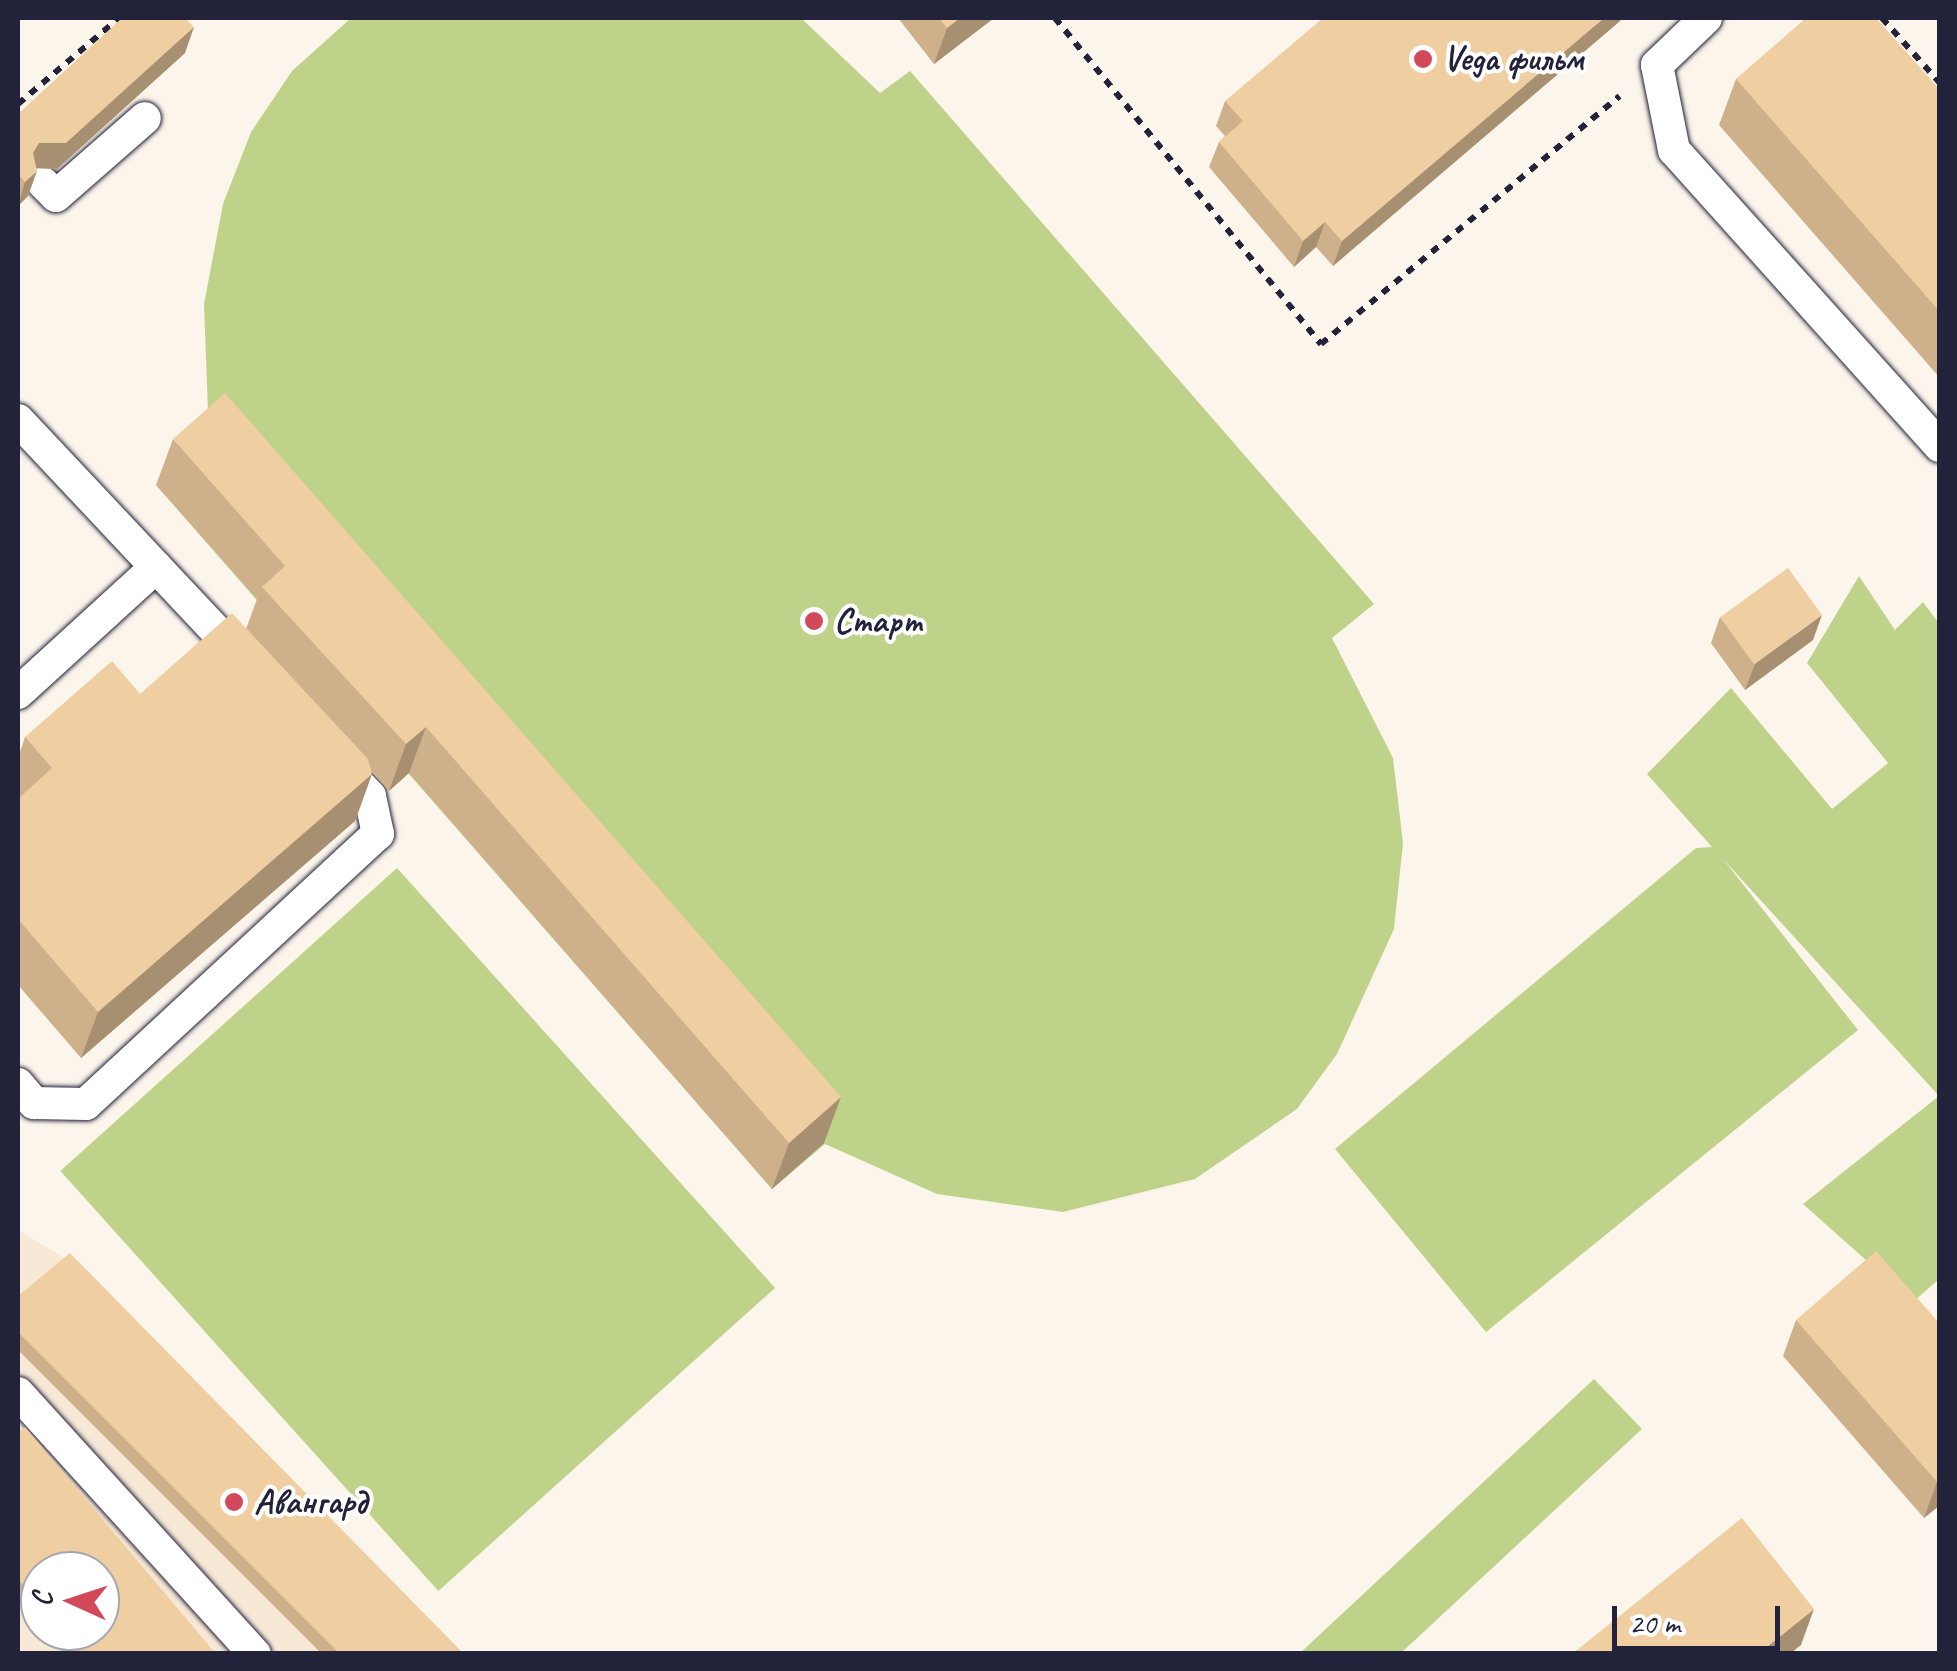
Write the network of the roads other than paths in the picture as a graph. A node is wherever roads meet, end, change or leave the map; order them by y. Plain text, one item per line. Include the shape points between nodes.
1 (1706, 18) edge
2 (144, 118) dead end
3 (44, 183) dead end
4 (18, 420) edge
5 (1940, 446) edge
6 (156, 567) junction
7 (263, 682) edge
8 (18, 693) edge
9 (317, 739) edge
10 (18, 1084) edge
11 (20, 1400) edge
12 (255, 1654) edge

1 - 5 lane via 1657,65 1674,150
2 - 3 lane via 56,196
4 - 6 lane
6 - 7 lane
6 - 8 lane
9 - 10 lane via 370,796 378,834 86,1104 34,1102
11 - 12 lane

